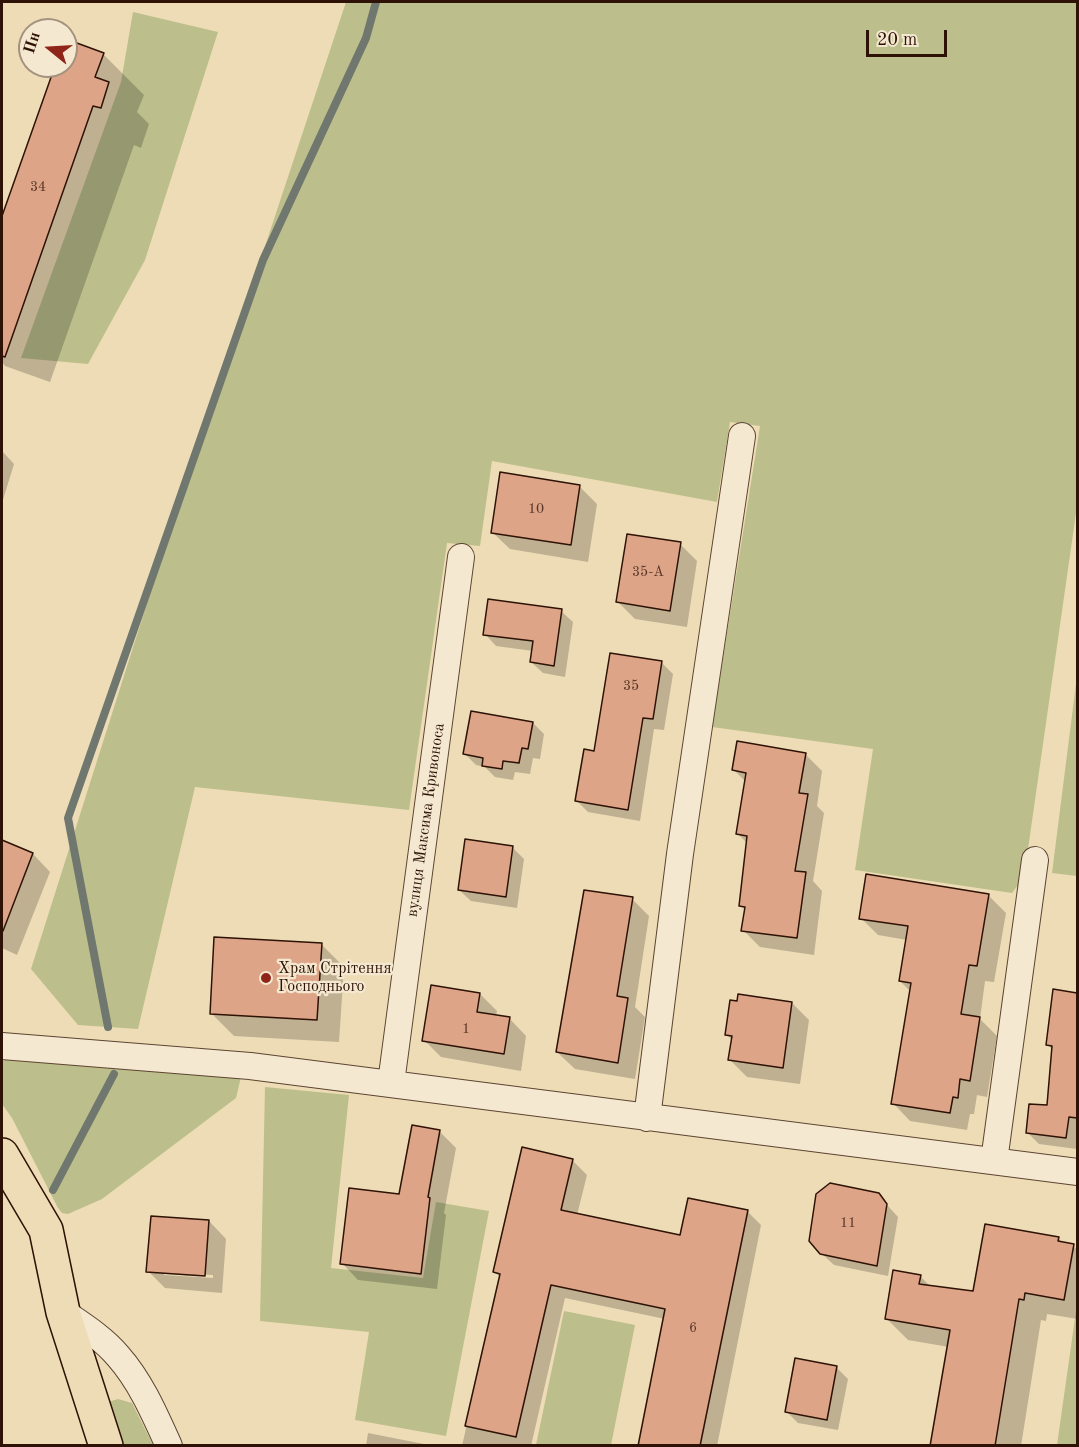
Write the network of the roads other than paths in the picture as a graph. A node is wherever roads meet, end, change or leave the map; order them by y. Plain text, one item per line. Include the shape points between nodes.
1 (742, 436) dead end
2 (461, 556) dead end
3 (1035, 860) dead end
4 (2, 1046) edge
5 (391, 1083) junction
6 (647, 1118) junction
7 (2, 1155) edge
8 (994, 1161) junction
9 (1077, 1172) edge
10 (63, 1312) junction
11 (106, 1446) edge
12 (170, 1446) edge

1 - 6 street via 680,854
2 - 5 street, вулиця Максима Кривоноса
3 - 8 street
4 - 5 street via 250,1066
5 - 6 street
6 - 8 street
7 - 10 main road via 46,1230
8 - 9 street
10 - 11 main road
10 - 12 street via 119,1356 151,1405

